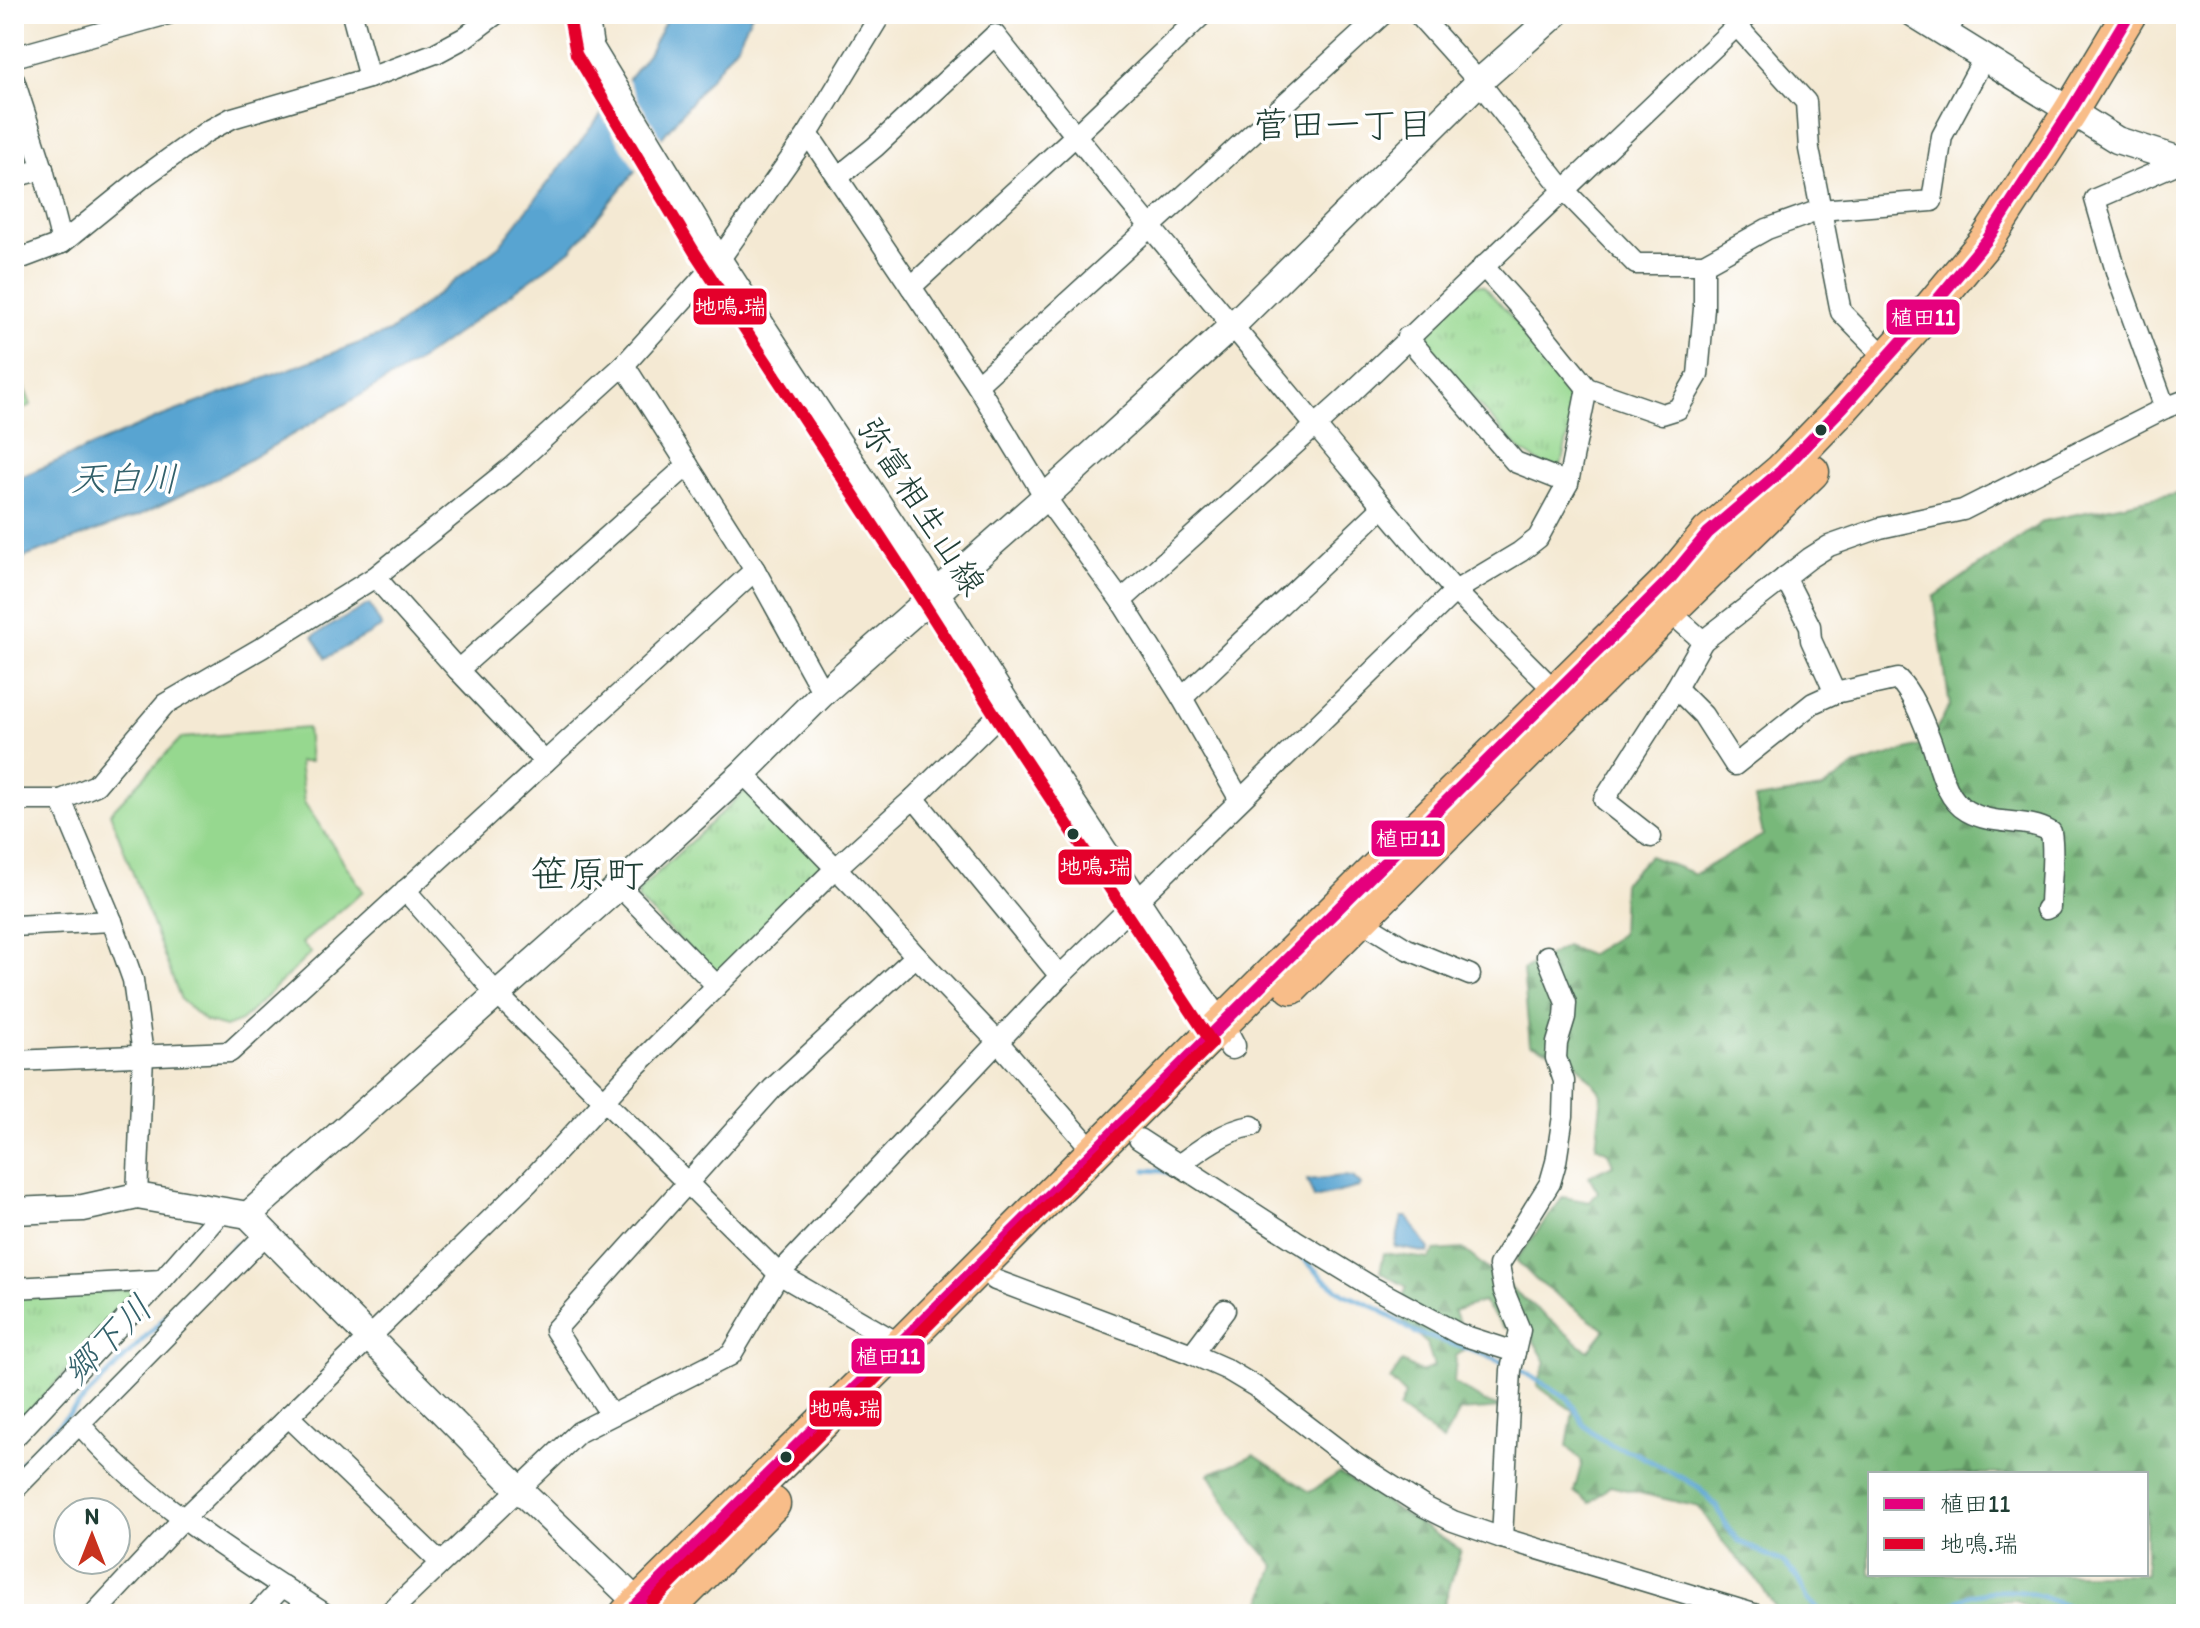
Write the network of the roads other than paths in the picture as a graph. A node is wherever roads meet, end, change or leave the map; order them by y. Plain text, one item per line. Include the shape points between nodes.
1 (168, 14) edge
2 (352, 14) edge
3 (496, 14) edge
4 (585, 14) edge
5 (881, 14) edge
6 (1203, 14) edge
7 (1383, 14) edge
8 (1418, 14) edge
9 (1556, 14) edge
10 (1914, 14) edge
11 (2129, 14) edge
12 (2153, 14) edge
13 (1742, 20) edge
14 (1951, 24) edge
15 (14, 57) edge
16 (1984, 58) junction
17 (369, 78) junction
18 (14, 80) edge
19 (1479, 82) junction
20 (2078, 116) junction
21 (808, 134) junction
22 (1075, 136) junction
23 (2184, 161) edge
24 (43, 169) junction
25 (14, 177) edge
26 (838, 177) junction
27 (1564, 190) junction
28 (1820, 210) junction
29 (1150, 228) junction
30 (62, 243) junction
31 (713, 252) junction
32 (14, 261) edge
33 (1704, 264) junction
34 (1483, 266) junction
35 (911, 287) junction
36 (1231, 327) junction
37 (1407, 337) junction
38 (1887, 359) junction
39 (624, 365) junction
40 (977, 385) junction
41 (1587, 388) junction
42 (2186, 400) edge
43 (2165, 408) junction
44 (1315, 424) junction
45 (688, 465) junction
46 (1568, 483) junction
47 (1045, 497) junction
48 (1382, 508) junction
49 (755, 570) junction
50 (375, 577) junction
51 (1785, 577) junction
52 (1455, 591) junction
53 (936, 593) junction
54 (1121, 601) junction
55 (1669, 611) junction
56 (1703, 641) junction
57 (458, 670) junction
58 (1676, 688) junction
59 (1555, 691) junction
60 (823, 693) junction
61 (1835, 693) junction
62 (1182, 698) junction
63 (1008, 706) junction
64 (545, 762) junction
65 (743, 773) junction
66 (914, 798) junction
67 (14, 800) edge
68 (61, 800) junction
69 (1240, 800) junction
70 (1651, 837) dead end
71 (835, 869) junction
72 (619, 886) junction
73 (405, 890) junction
74 (1137, 899) junction
75 (2046, 909) dead end
76 (1360, 920) junction
77 (112, 921) junction
78 (14, 926) edge
79 (916, 956) junction
80 (1547, 956) dead end
81 (1470, 975) dead end
82 (1060, 976) junction
83 (717, 986) junction
84 (497, 994) junction
85 (1227, 1036) junction
86 (998, 1042) junction
87 (143, 1055) junction
88 (14, 1061) edge
89 (603, 1101) junction
90 (1252, 1126) dead end
91 (1139, 1139) junction
92 (1093, 1153) junction
93 (1179, 1165) junction
94 (688, 1184) junction
95 (137, 1196) junction
96 (14, 1211) edge
97 (246, 1220) junction
98 (779, 1274) junction
99 (162, 1280) junction
100 (995, 1280) junction
101 (14, 1288) edge
102 (1225, 1310) dead end
103 (369, 1337) junction
104 (901, 1345) junction
105 (1515, 1352) junction
106 (1192, 1354) junction
107 (611, 1415) junction
108 (288, 1416) junction
109 (79, 1423) junction
110 (14, 1438) edge
111 (519, 1489) junction
112 (14, 1490) edge
113 (182, 1520) junction
114 (1502, 1538) junction
115 (441, 1563) junction
116 (283, 1586) junction
117 (643, 1611) edge
118 (1745, 1613) edge
119 (94, 1614) edge
120 (257, 1614) edge
121 (325, 1614) edge
122 (388, 1614) edge

1 - 15 street
2 - 17 street
3 - 17 street via 436,53
4 - 31 street, 弥富相生山線 via 590,47
5 - 21 street
6 - 22 street
7 - 29 street
8 - 19 street
9 - 19 street
10 - 14 street
11 - 20 main road
12 - 20 main road
13 - 27 street
13 - 28 street via 1806,102
14 - 16 street
16 - 20 street
16 - 28 street via 1942,136 1932,201
17 - 30 street via 232,118 141,179
18 - 24 street
19 - 27 street
19 - 36 street
20 - 23 street via 2117,140
20 - 38 main road via 1987,240
20 - 55 main road via 1951,320 1819,465
21 - 26 street
21 - 31 street
22 - 26 street via 995,35
22 - 29 street
22 - 35 street
23 - 43 street via 2095,199
24 - 25 street
24 - 30 street
26 - 35 street
27 - 33 street via 1636,264
27 - 34 street
28 - 33 street via 1767,229
28 - 38 street via 1841,312
29 - 36 street
29 - 40 street
30 - 32 street
31 - 39 street
31 - 53 street, 弥富相生山線
33 - 41 street via 1698,375 1678,409 1662,414
34 - 37 street
34 - 41 street
35 - 40 street
36 - 44 street
36 - 47 street
37 - 44 street
37 - 46 street via 1515,462
38 - 59 main road via 1781,471 1708,533 1669,580
39 - 45 street
39 - 50 street via 512,467
40 - 47 street
41 - 46 street
42 - 43 street
43 - 51 street via 1963,510 1880,528 1829,546
44 - 48 street
44 - 54 street
45 - 49 street
45 - 57 street
46 - 52 street via 1538,538
47 - 53 street
47 - 54 street
48 - 52 street
48 - 62 street
49 - 60 street
49 - 64 street
50 - 57 street
50 - 68 street via 165,704 96,785
51 - 56 street
51 - 61 street
52 - 59 street
52 - 69 street
53 - 60 street
53 - 63 street, 弥富相生山線
54 - 62 street
55 - 56 street
55 - 76 main road
56 - 58 street
57 - 64 street
58 - 61 street via 1703,715 1735,765 1813,703
58 - 70 street via 1604,800
59 - 85 main road
60 - 65 street
61 - 75 street via 1898,679 1929,735 1953,800 1984,818 2035,824 2051,832 2054,853
62 - 69 street
63 - 66 street
63 - 74 street, 弥富相生山線
64 - 73 street
65 - 71 street
65 - 72 street
66 - 71 street
66 - 82 street
67 - 68 street
68 - 77 street
69 - 74 street
71 - 79 street
71 - 83 street
72 - 83 street
72 - 84 street
73 - 84 street
73 - 87 street via 230,1052
74 - 82 street
74 - 85 street, 弥富相生山線
76 - 81 street via 1407,949
76 - 85 main road
77 - 78 street
77 - 87 street via 133,980
79 - 86 street
79 - 94 street via 773,1088
80 - 105 street via 1566,1003 1556,1058 1564,1081 1563,1116 1550,1183 1499,1265 1520,1330
82 - 86 street
83 - 89 street
84 - 89 street
84 - 97 street
85 - 91 main road
85 - 92 main road
86 - 92 street
86 - 98 street
87 - 88 street
87 - 95 street
89 - 94 street
89 - 103 street via 529,1182
90 - 93 street via 1237,1128
91 - 93 street
91 - 100 main road
92 - 104 main road
93 - 105 street via 1414,1311 1459,1334
94 - 98 street
94 - 107 street via 555,1330
95 - 96 street via 83,1208
95 - 97 street
97 - 99 street
97 - 103 street
97 - 109 street
98 - 104 street
98 - 107 street via 731,1355
99 - 101 street
99 - 110 street
100 - 106 street
100 - 117 main road
102 - 106 street
103 - 108 street
103 - 111 street
104 - 117 main road
105 - 114 street
106 - 114 street via 1256,1387 1423,1506
107 - 111 street via 579,1432
108 - 113 street
108 - 115 street
109 - 112 street
109 - 113 street
111 - 115 street
111 - 117 street
113 - 116 street
113 - 119 street
114 - 118 street
115 - 122 street
116 - 120 street
116 - 121 street

